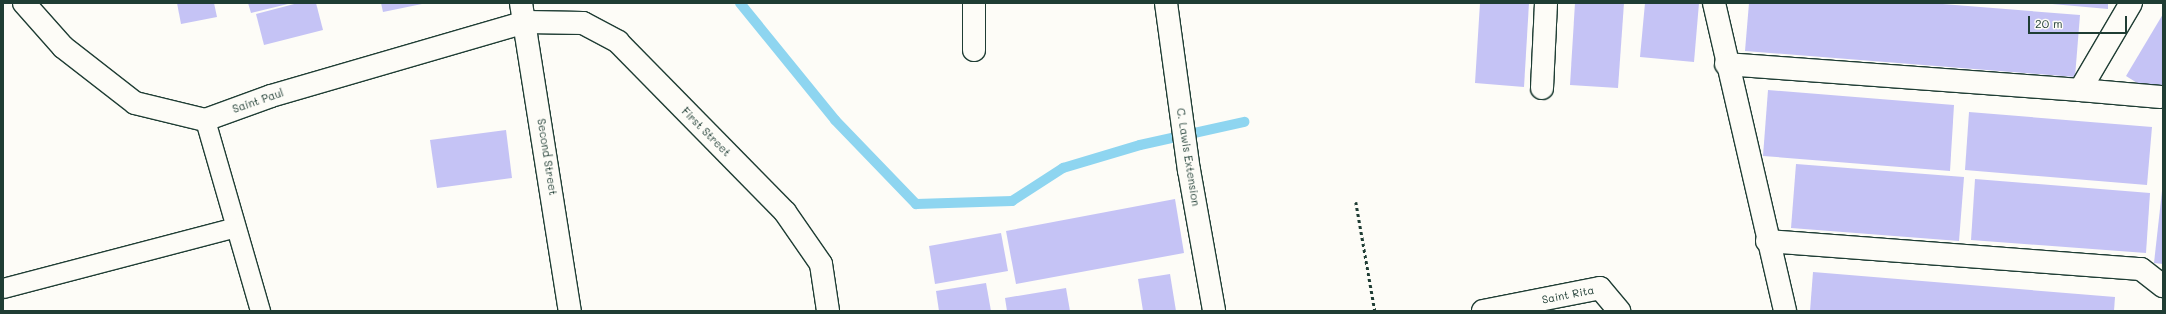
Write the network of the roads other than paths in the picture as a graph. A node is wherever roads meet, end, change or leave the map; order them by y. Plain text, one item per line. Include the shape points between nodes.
1 (24, 3) edge
2 (974, 3) edge
3 (1166, 3) edge
4 (1546, 3) edge
5 (1714, 3) edge
6 (2131, 3) edge
7 (524, 12) edge
8 (974, 50) dead end
9 (1726, 64) junction
10 (1542, 88) dead end
11 (2080, 90) junction
12 (2161, 97) dead end
13 (206, 120) junction
14 (235, 227) junction
15 (1767, 241) junction
16 (2163, 286) edge
17 (3, 288) edge
18 (260, 311) edge
19 (570, 311) edge
20 (828, 311) edge
21 (1214, 311) edge
22 (1483, 311) edge
23 (1619, 311) edge
24 (1785, 311) edge

1 - 13 street via 63,47 135,103
2 - 8 street
3 - 21 street, C. Lawis Extension via 1189,170
4 - 10 street
5 - 9 street
6 - 11 street
7 - 13 street, Saint Paul
7 - 19 street, Second Street
7 - 20 street, First Street via 583,23 618,42 785,212 821,264
9 - 11 street
9 - 15 street
11 - 12 street
13 - 14 lane
14 - 17 lane
14 - 18 lane
15 - 16 street via 2141,269
15 - 24 street
22 - 23 street, Saint Rita via 1600,288

